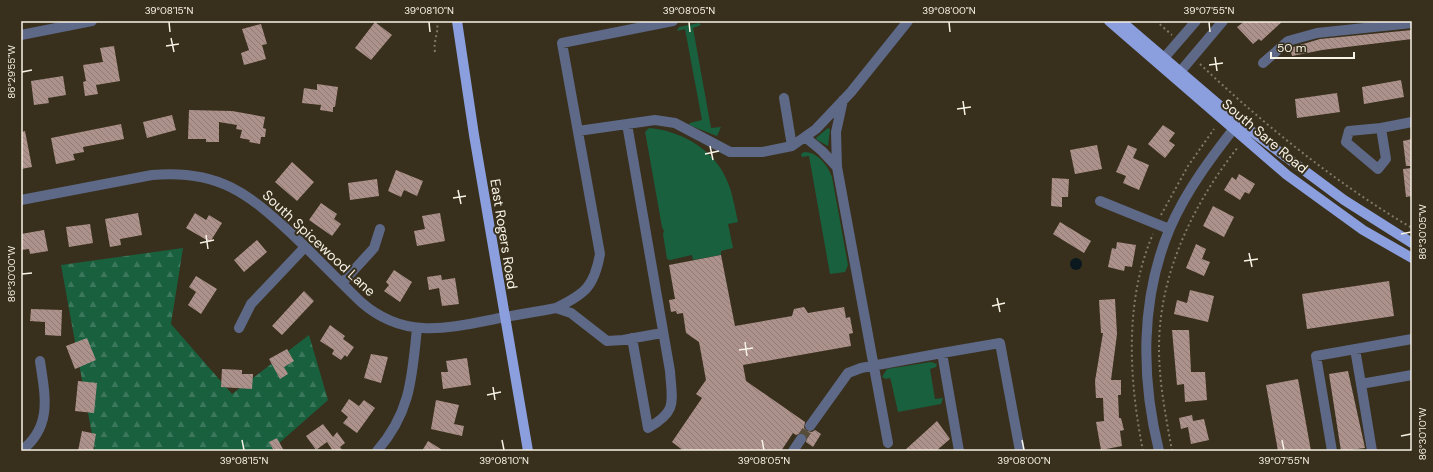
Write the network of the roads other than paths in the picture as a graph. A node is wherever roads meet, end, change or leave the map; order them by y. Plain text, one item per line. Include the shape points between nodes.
1 (92, 21) edge
2 (457, 21) edge
3 (673, 21) edge
4 (908, 21) edge
5 (1109, 21) edge
6 (1121, 21) edge
7 (1196, 21) edge
8 (1223, 21) edge
9 (1412, 22) edge
10 (1386, 23) edge
11 (57, 24) edge
12 (21, 34) edge
13 (1164, 58) junction
14 (1263, 63) dead end
15 (1180, 72) junction
16 (784, 98) dead end
17 (844, 100) junction
18 (1412, 122) edge
19 (627, 124) junction
20 (1236, 125) junction
21 (1381, 128) junction
22 (578, 131) junction
23 (805, 137) junction
24 (792, 146) junction
25 (838, 167) junction
26 (21, 200) edge
27 (1100, 201) dead end
28 (380, 229) dead end
29 (1169, 229) junction
30 (1412, 243) edge
31 (305, 247) junction
32 (1412, 258) edge
33 (342, 283) junction
34 (556, 308) junction
35 (504, 317) junction
36 (239, 328) dead end
37 (417, 328) junction
38 (662, 333) junction
39 (632, 338) junction
40 (1412, 340) edge
41 (1355, 349) junction
42 (942, 354) junction
43 (40, 361) dead end
44 (874, 365) junction
45 (1412, 375) edge
46 (1361, 384) junction
47 (810, 426) tunnel mouth
48 (801, 439) tunnel mouth
49 (888, 443) dead end
50 (21, 451) edge
51 (378, 451) edge
52 (528, 451) edge
53 (793, 451) edge
54 (959, 451) edge
55 (1020, 451) edge
56 (1159, 451) edge
57 (1332, 451) edge
58 (1372, 451) edge

1 - 11 street
2 - 35 main road, East Rogers Road
3 - 22 street via 562,42
4 - 17 street
5 - 20 main road, South Sare Road
6 - 13 main road, South Sare Road
7 - 13 street
8 - 15 street
9 - 10 street
10 - 14 street via 1317,33 1288,41
11 - 12 street
13 - 15 main road, South Sare Road
15 - 20 main road, South Sare Road
16 - 24 street
17 - 23 street
17 - 25 street via 836,132
18 - 21 street
19 - 22 street
19 - 24 street via 655,120 676,123 730,152 762,152
19 - 38 street
20 - 29 street via 1190,190
20 - 30 main road, South Sare Road via 1344,200
20 - 32 main road, South Sare Road via 1287,175 1364,230
21 - 21 street via 1386,159 1378,169 1346,142 1349,131
22 - 34 street via 600,254 592,283 571,301
23 - 24 street
23 - 25 street
25 - 44 street
26 - 31 street, South Spicewood Lane via 152,175 198,177 222,184 249,197 261,205
27 - 29 street
28 - 33 street via 374,248
29 - 56 street via 1152,291 1146,348 1148,392
31 - 33 street, South Spicewood Lane
31 - 36 street via 251,304
33 - 37 street, South Spicewood Lane via 379,316 394,323
34 - 35 street, South Spicewood Lane
34 - 39 street via 571,313 607,340
35 - 37 street, South Spicewood Lane via 446,328
35 - 52 main road, East Rogers Road
37 - 51 street via 407,400 396,427
38 - 39 street
38 - 39 street via 670,371 672,405 664,419 648,428
40 - 41 street
41 - 46 street
41 - 57 street via 1316,356
42 - 44 street
42 - 54 street
42 - 55 street via 1000,343
43 - 50 street via 45,392 44,419 33,439
44 - 47 street via 848,373
44 - 49 street
45 - 46 street
46 - 58 street
48 - 53 street

